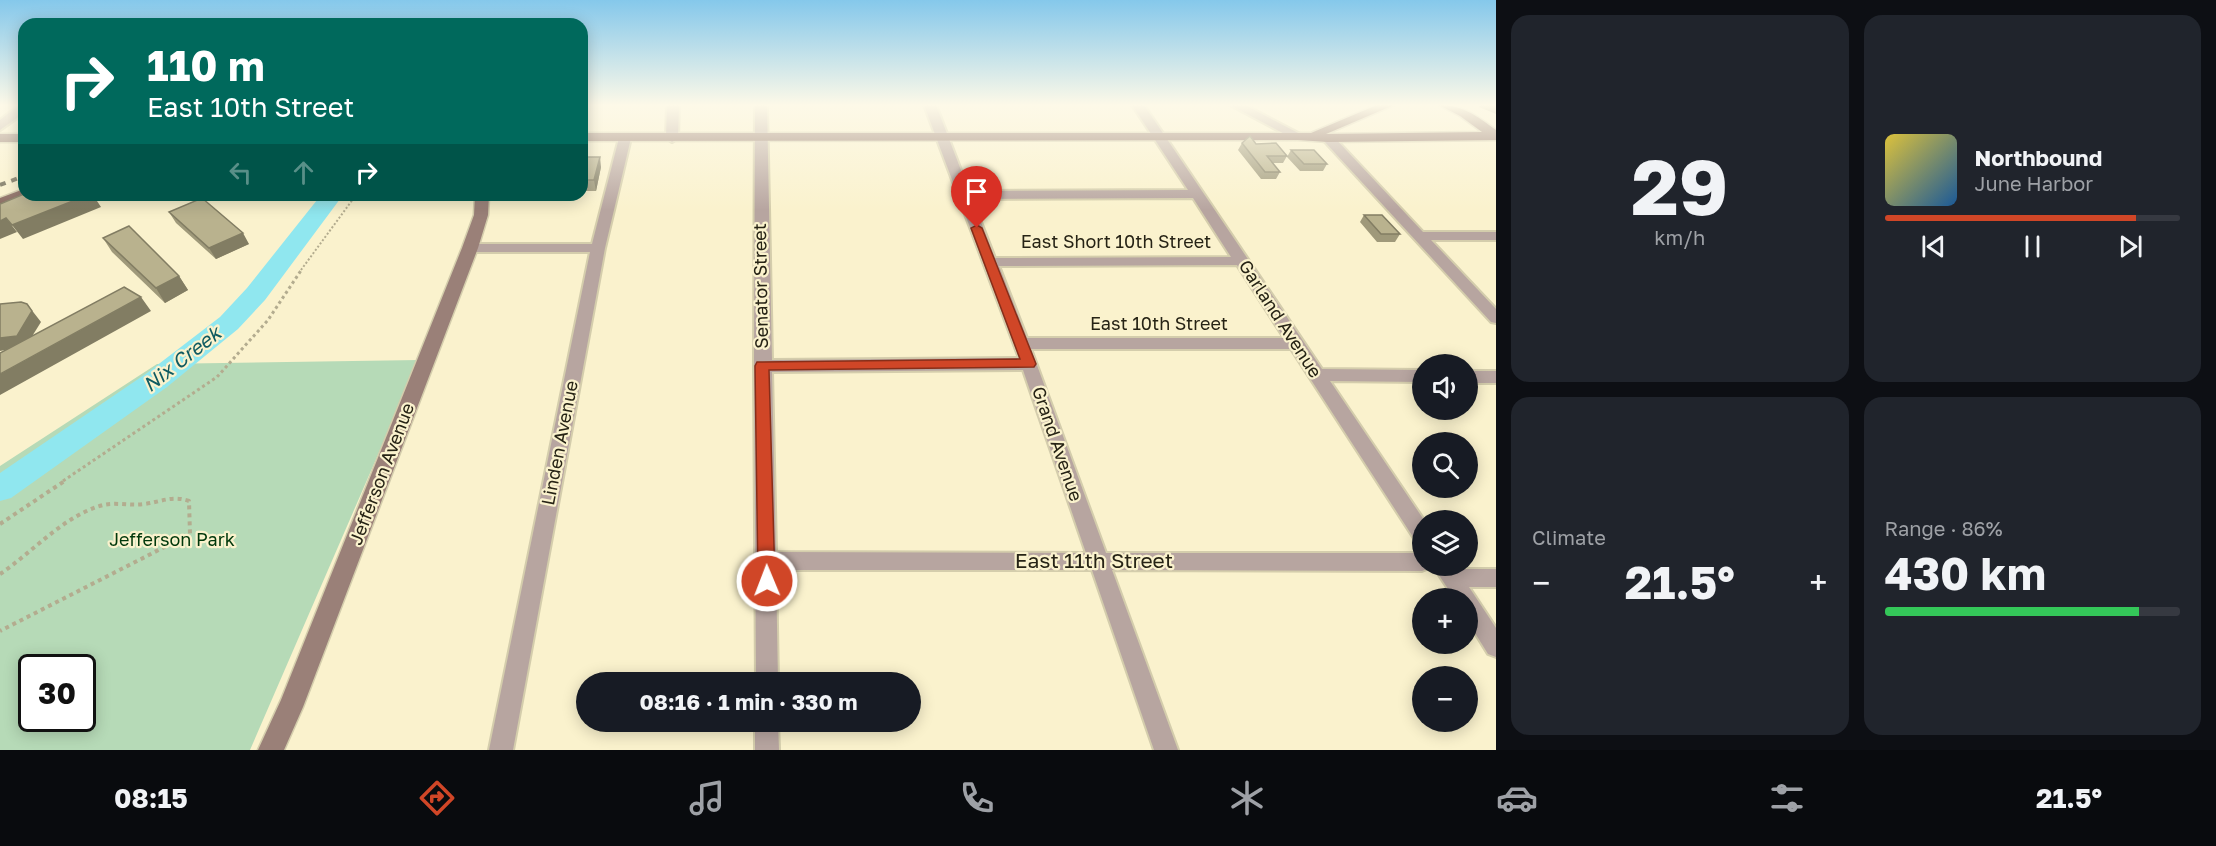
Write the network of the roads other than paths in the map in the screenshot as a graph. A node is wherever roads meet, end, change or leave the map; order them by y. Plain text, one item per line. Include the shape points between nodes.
1 (625, 140) edge
2 (760, 140) edge
3 (943, 140) edge
4 (1161, 140) edge
5 (1330, 140) edge
6 (1197, 194) junction
7 (963, 195) junction
8 (18, 196) edge
9 (0, 203) edge
10 (481, 205) edge
11 (1420, 236) junction
12 (1496, 236) edge
13 (470, 248) junction
14 (598, 248) junction
15 (1242, 261) junction
16 (990, 262) junction
17 (1496, 318) edge
18 (1020, 343) junction
19 (1298, 344) junction
20 (1029, 364) junction
21 (762, 366) junction
22 (1316, 375) junction
23 (1412, 376) edge
24 (1478, 377) edge
25 (1496, 377) edge
26 (1412, 519) edge
27 (767, 561) junction
28 (1098, 561) junction
29 (1412, 562) edge
30 (1478, 576) edge
31 (1496, 578) edge
32 (1478, 619) edge
33 (1496, 647) edge
34 (767, 672) edge
35 (767, 732) edge
36 (271, 750) edge
37 (501, 750) edge
38 (767, 750) edge
39 (1166, 750) edge

1 - 14 street, Linden Avenue
2 - 21 street, Senator Street
3 - 7 street, Grand Avenue
4 - 6 street, Garland Avenue
5 - 11 street
6 - 7 street
6 - 15 street, Garland Avenue
7 - 16 street, Grand Avenue
8 - 9 main road
10 - 13 main road, Jefferson Avenue
11 - 12 street
11 - 17 street
13 - 14 street
13 - 36 main road, Jefferson Avenue
14 - 37 street, Linden Avenue
15 - 16 street, East Short 10th Street
15 - 19 street, Garland Avenue
16 - 18 street, Grand Avenue
18 - 19 street, East 10th Street
18 - 20 street, Grand Avenue
19 - 22 street, Garland Avenue
20 - 21 street
20 - 28 street, Grand Avenue
21 - 27 street, Senator Street
22 - 23 street
22 - 26 street, Garland Avenue
24 - 25 street
27 - 28 street, East 11th Street
27 - 34 street, Senator Street
28 - 29 street, East 11th Street
28 - 39 street, Grand Avenue
30 - 31 street
32 - 33 street
35 - 38 street

